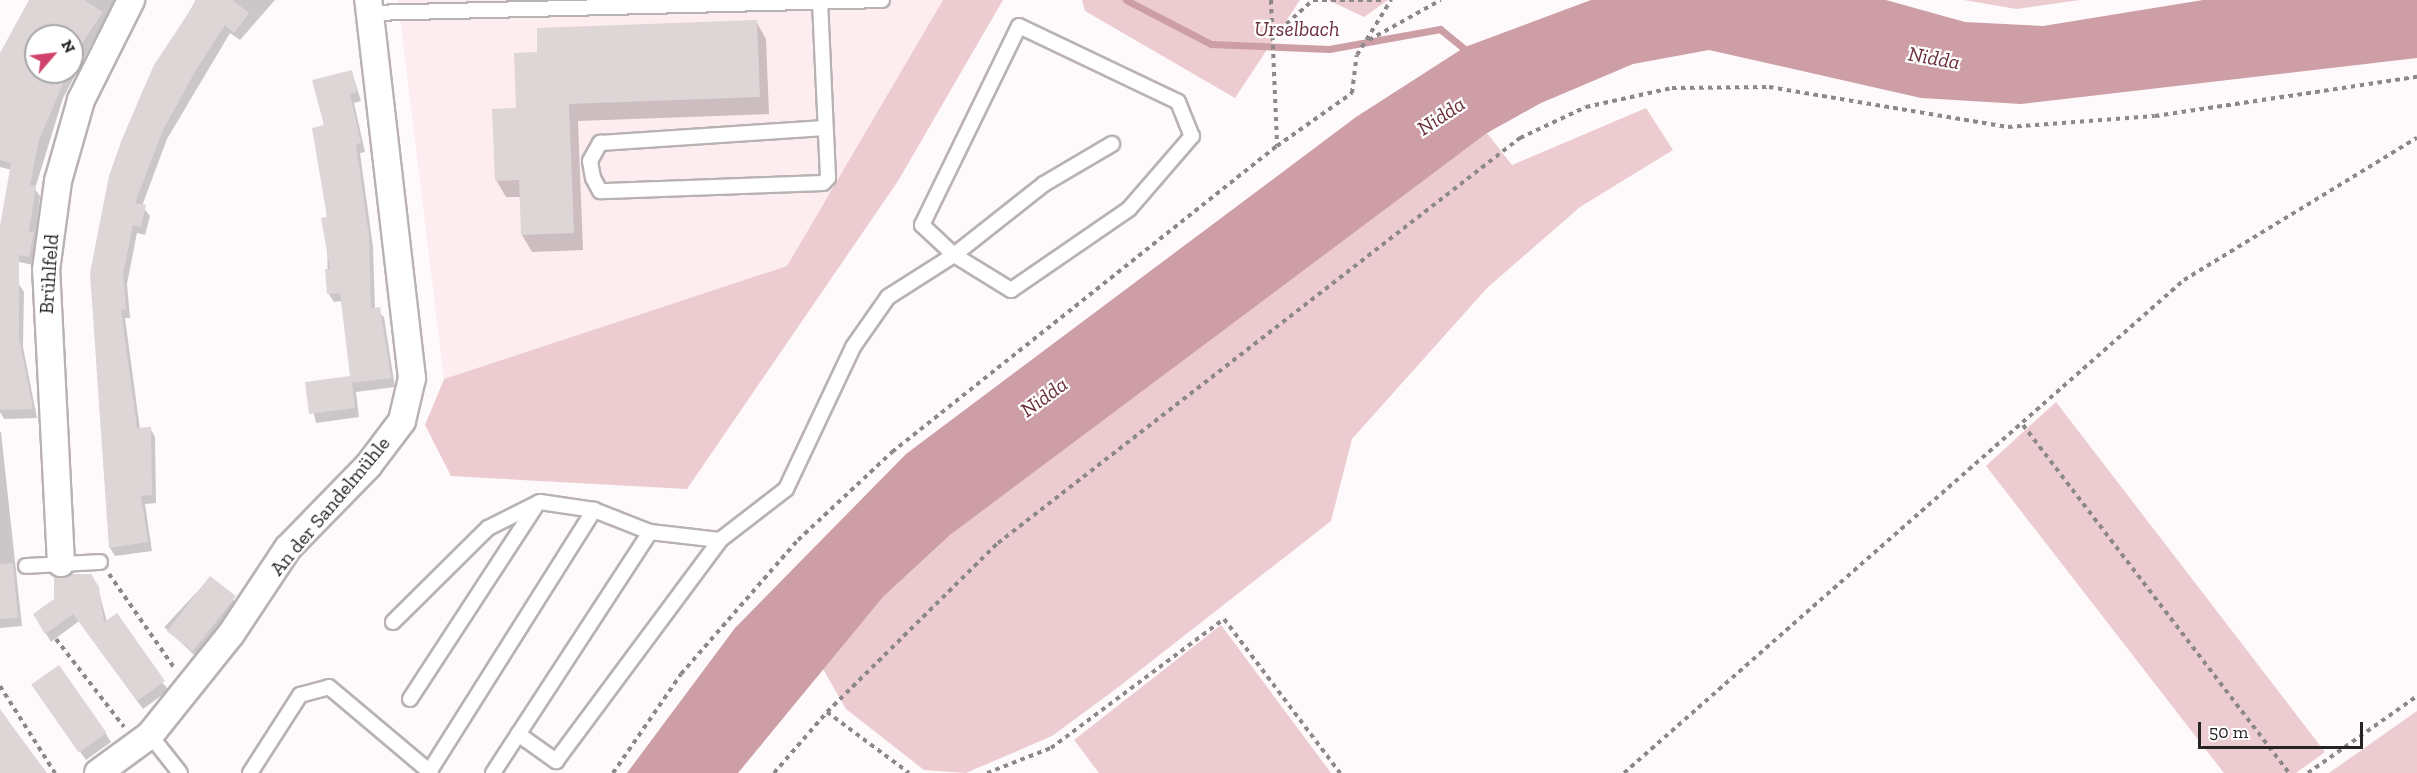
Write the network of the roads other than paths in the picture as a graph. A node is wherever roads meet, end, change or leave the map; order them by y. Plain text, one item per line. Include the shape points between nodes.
1 (131, 0) edge
2 (882, 0) edge
3 (820, 1) edge
4 (460, 4) edge
5 (369, 6) edge
6 (824, 128) junction
7 (1112, 144) dead end
8 (954, 255) junction
9 (540, 502) junction
10 (594, 510) junction
11 (650, 532) junction
12 (720, 540) junction
13 (100, 562) road end
14 (61, 563) junction
15 (26, 566) dead end
16 (393, 622) dead end
17 (410, 699) dead end
18 (518, 734) junction
19 (141, 736) junction
20 (98, 773) edge
21 (180, 773) edge
22 (250, 773) edge
23 (430, 773) edge
24 (493, 773) edge

1 - 14 street, Brühlfeld via 81,100 58,181 46,270
2 - 3 lane
3 - 4 lane
3 - 6 lane
4 - 5 lane
5 - 19 street, An der Sandelmühle via 412,378 402,421 368,466 288,548 188,687
6 - 6 lane via 828,177 823,183 600,191 593,178 590,161 600,143
7 - 8 lane via 1044,184
8 - 8 lane via 922,225 1019,26 1178,102 1192,135 1129,209 1041,270 1011,290
8 - 12 lane via 888,297 853,347 786,489
9 - 10 lane
9 - 16 lane via 488,528
9 - 17 lane
10 - 11 lane
10 - 23 lane
11 - 12 lane
11 - 18 lane
12 - 18 lane via 556,761
13 - 14 lane
14 - 15 lane
18 - 24 lane
19 - 20 street, An der Sandelmühle
19 - 21 lane
22 - 23 lane via 300,695 329,687

